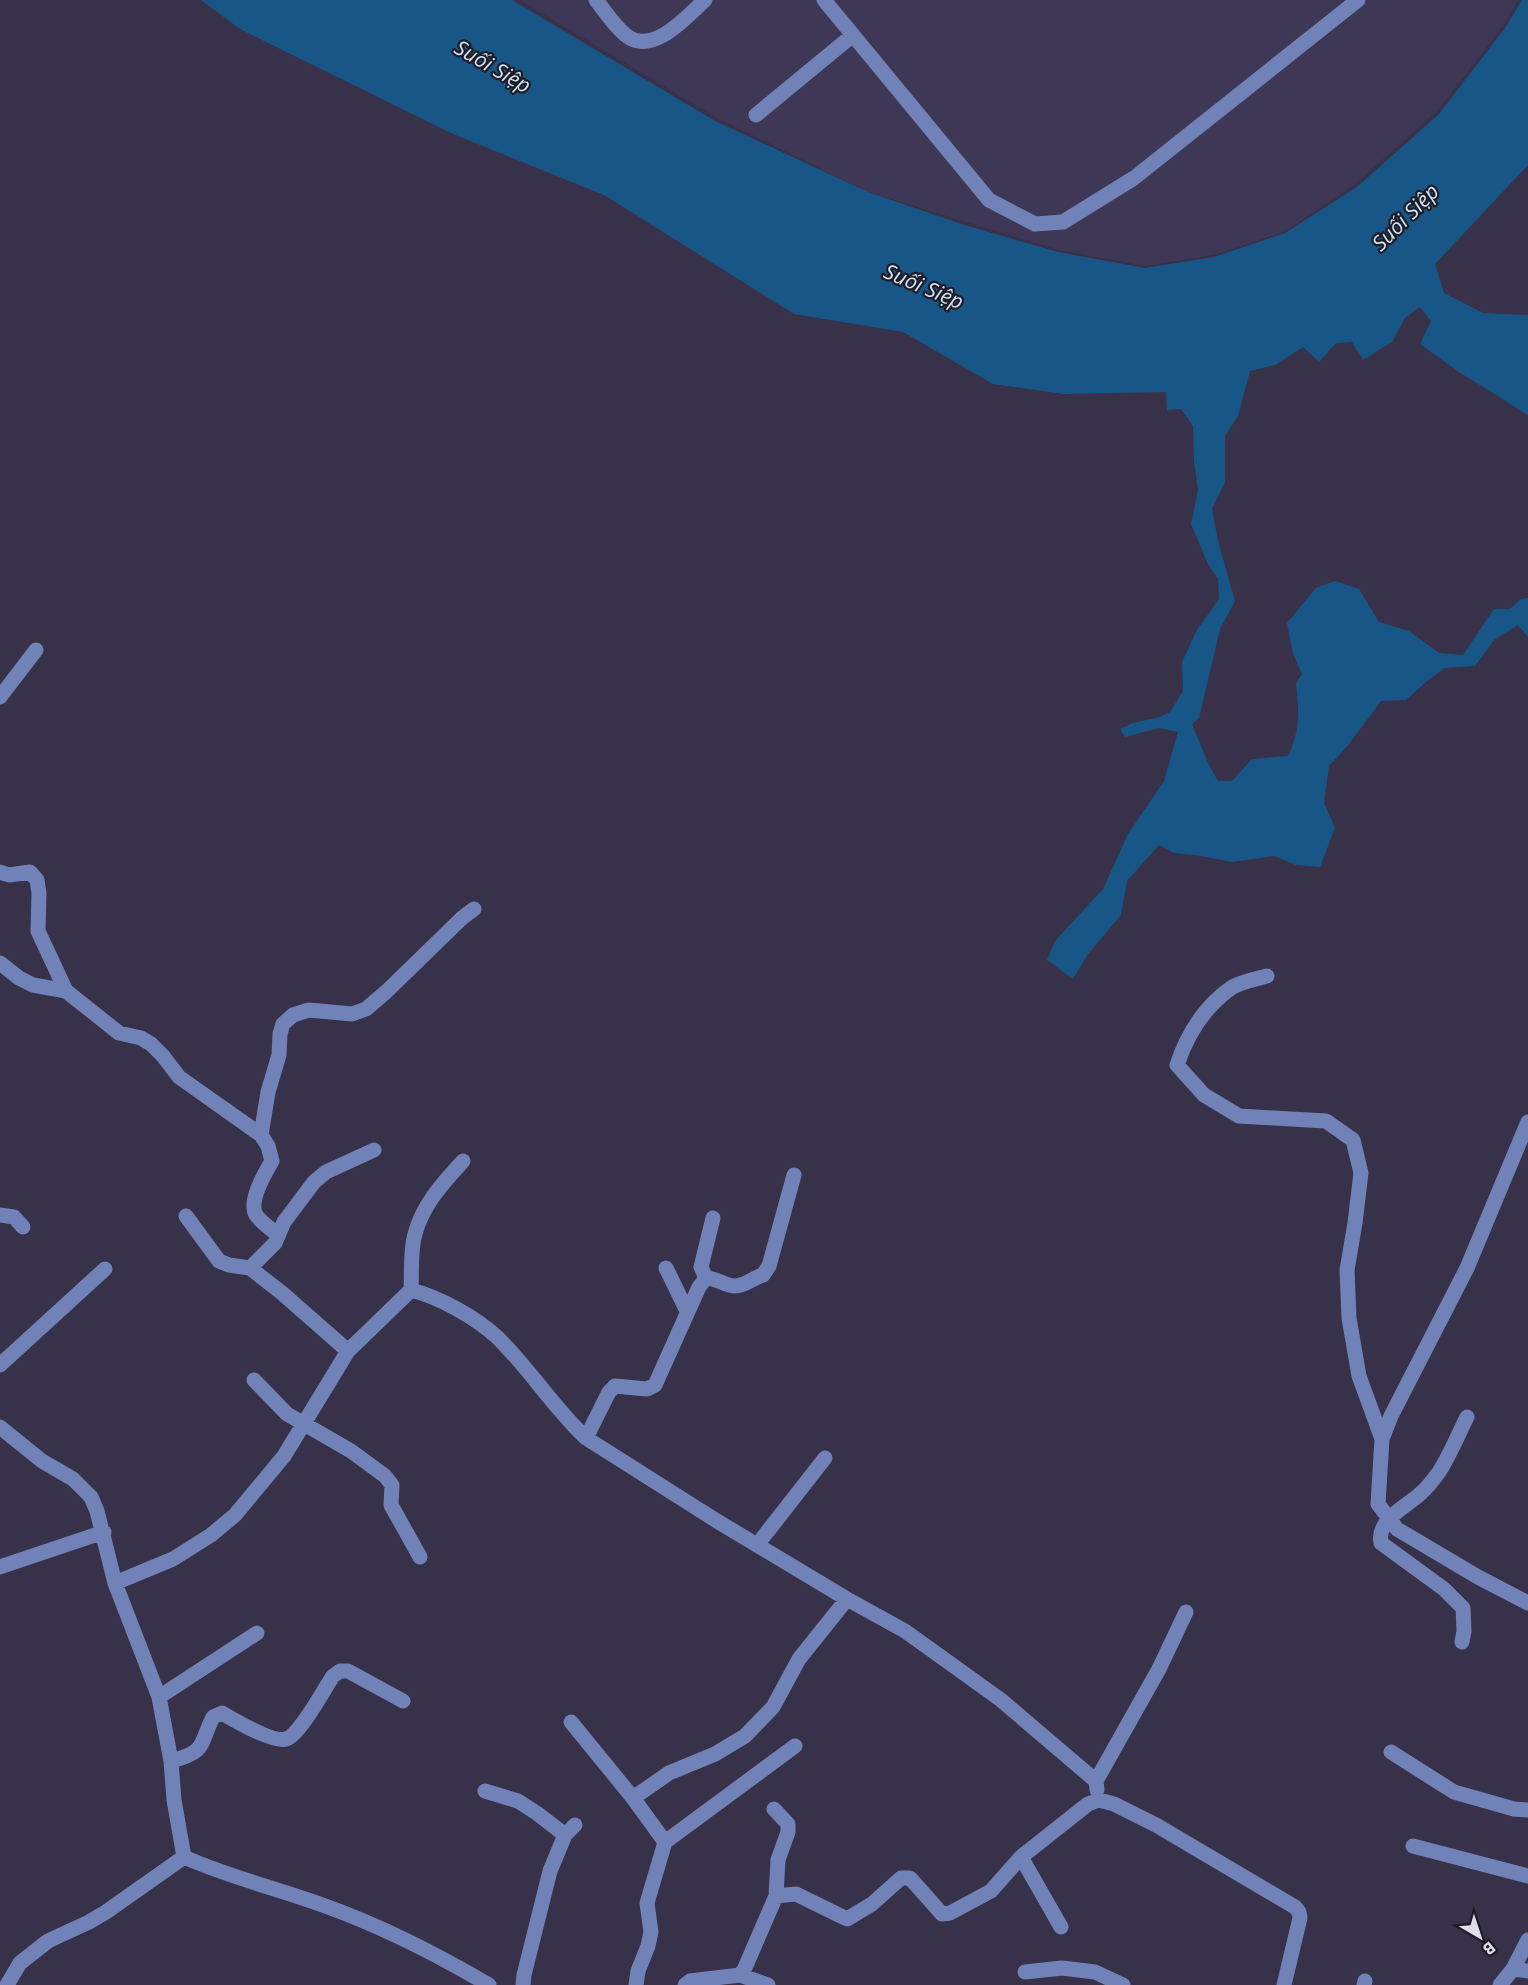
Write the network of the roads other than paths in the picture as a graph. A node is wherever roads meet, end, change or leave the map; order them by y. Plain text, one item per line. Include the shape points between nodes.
1 (596, 0) edge
2 (705, 0) edge
3 (824, 0) edge
4 (1358, 0) edge
5 (853, 34) junction
6 (756, 115) dead end
7 (36, 650) dead end
8 (0, 697) edge
9 (0, 872) edge
10 (474, 909) dead end
11 (0, 963) edge
12 (1267, 976) dead end
13 (66, 991) junction
14 (1528, 1122) edge
15 (261, 1135) junction
16 (374, 1150) dead end
17 (463, 1161) dead end
18 (794, 1175) dead end
19 (0, 1215) edge
20 (186, 1216) dead end
21 (712, 1218) dead end
22 (23, 1227) dead end
23 (278, 1235) junction
24 (250, 1268) junction
25 (666, 1268) dead end
26 (105, 1269) dead end
27 (706, 1278) junction
28 (411, 1290) junction
29 (687, 1311) junction
30 (348, 1351) junction
31 (0, 1365) edge
32 (254, 1380) dead end
33 (1467, 1417) dead end
34 (304, 1425) junction
35 (0, 1427) edge
36 (586, 1438) junction
37 (1383, 1439) junction
38 (825, 1458) dead end
39 (1389, 1519) junction
40 (104, 1532) junction
41 (757, 1545) junction
42 (420, 1557) dead end
43 (0, 1567) edge
44 (115, 1583) junction
45 (847, 1599) junction
46 (1528, 1603) edge
47 (1186, 1612) dead end
48 (257, 1634) dead end
49 (1462, 1642) dead end
50 (159, 1697) junction
51 (403, 1701) dead end
52 (571, 1722) dead end
53 (795, 1746) dead end
54 (1390, 1752) dead end
55 (171, 1761) junction
56 (1096, 1781) junction
57 (485, 1791) dead end
58 (633, 1798) junction
59 (1099, 1800) junction
60 (774, 1809) dead end
61 (1528, 1810) edge
62 (664, 1842) junction
63 (1413, 1846) dead end
64 (184, 1857) junction
65 (1021, 1857) junction
66 (1528, 1876) edge
67 (776, 1896) junction
68 (1061, 1927) dead end
69 (1528, 1940) edge
70 (1520, 1970) edge
71 (1025, 1972) dead end
72 (740, 1975) junction
73 (7, 1985) edge
74 (489, 1985) edge
75 (523, 1985) edge
76 (636, 1985) edge
77 (686, 1985) edge
78 (768, 1985) edge
79 (1123, 1985) edge
80 (1284, 1985) edge
81 (1500, 1985) edge

1 - 2 street via 627,36 643,42 659,38
3 - 5 street
4 - 5 street via 1134,178 1063,222 1035,224 989,200
5 - 6 street
7 - 8 street
9 - 13 street via 30,872 37,880 38,931
10 - 15 street via 366,1008 351,1014 309,1010 293,1015 283,1024
11 - 13 street via 33,985
12 - 37 street via 1232,987 1204,1011 1177,1065 1204,1095 1239,1116 1326,1121 1353,1140 1361,1173 1347,1270 1348,1318 1359,1376
13 - 15 street via 119,1033 151,1044 179,1077
14 - 37 street via 1467,1268
15 - 23 street via 272,1161 254,1204 256,1214
16 - 23 street via 326,1172 314,1182
17 - 28 street via 424,1210 414,1236
18 - 27 street via 769,1266 763,1275 733,1286
19 - 22 street via 14,1217
20 - 24 street via 219,1261
21 - 27 street via 701,1267
23 - 24 street
24 - 30 street
25 - 29 street
26 - 31 street
27 - 29 street
28 - 30 street
28 - 36 street via 453,1307 496,1337
29 - 36 street via 656,1385 648,1389 615,1386
30 - 34 street
32 - 34 street via 287,1414
33 - 39 street via 1438,1473
34 - 42 street via 351,1451 385,1476 392,1485 391,1505
34 - 44 street via 236,1515 173,1559
35 - 40 street via 42,1461 73,1479 91,1497
36 - 41 street
37 - 39 street via 1378,1504
38 - 41 street
39 - 46 street via 1397,1529
39 - 49 street via 1381,1543 1444,1589 1463,1608
40 - 43 street
40 - 44 street
41 - 45 street
44 - 50 street
45 - 56 street via 905,1631 992,1693
45 - 58 street via 799,1659 773,1707 745,1736 715,1754 669,1773
47 - 56 street via 1159,1670
48 - 50 street
50 - 55 street
51 - 55 street via 348,1671 340,1671 297,1732 287,1739 276,1739 222,1713 213,1717 198,1751
52 - 58 street
53 - 62 street
54 - 61 street via 1454,1792
55 - 64 street
56 - 59 street
57 - 75 street via 518,1801 570,1830 550,1870
58 - 62 street
59 - 65 street via 1081,1809
59 - 80 street via 1156,1825 1296,1907 1300,1918
60 - 67 street via 788,1824 778,1860
62 - 76 street via 647,1903 651,1932
63 - 66 street
64 - 73 street via 106,1912 48,1941 20,1963
64 - 74 street via 328,1907
65 - 67 street via 991,1890 950,1913 942,1914 910,1878 901,1878 872,1904 847,1919 796,1894
65 - 68 street
67 - 72 street
69 - 70 street
70 - 81 street
71 - 79 street via 1062,1968 1095,1972
72 - 77 street via 690,1981
72 - 78 street

